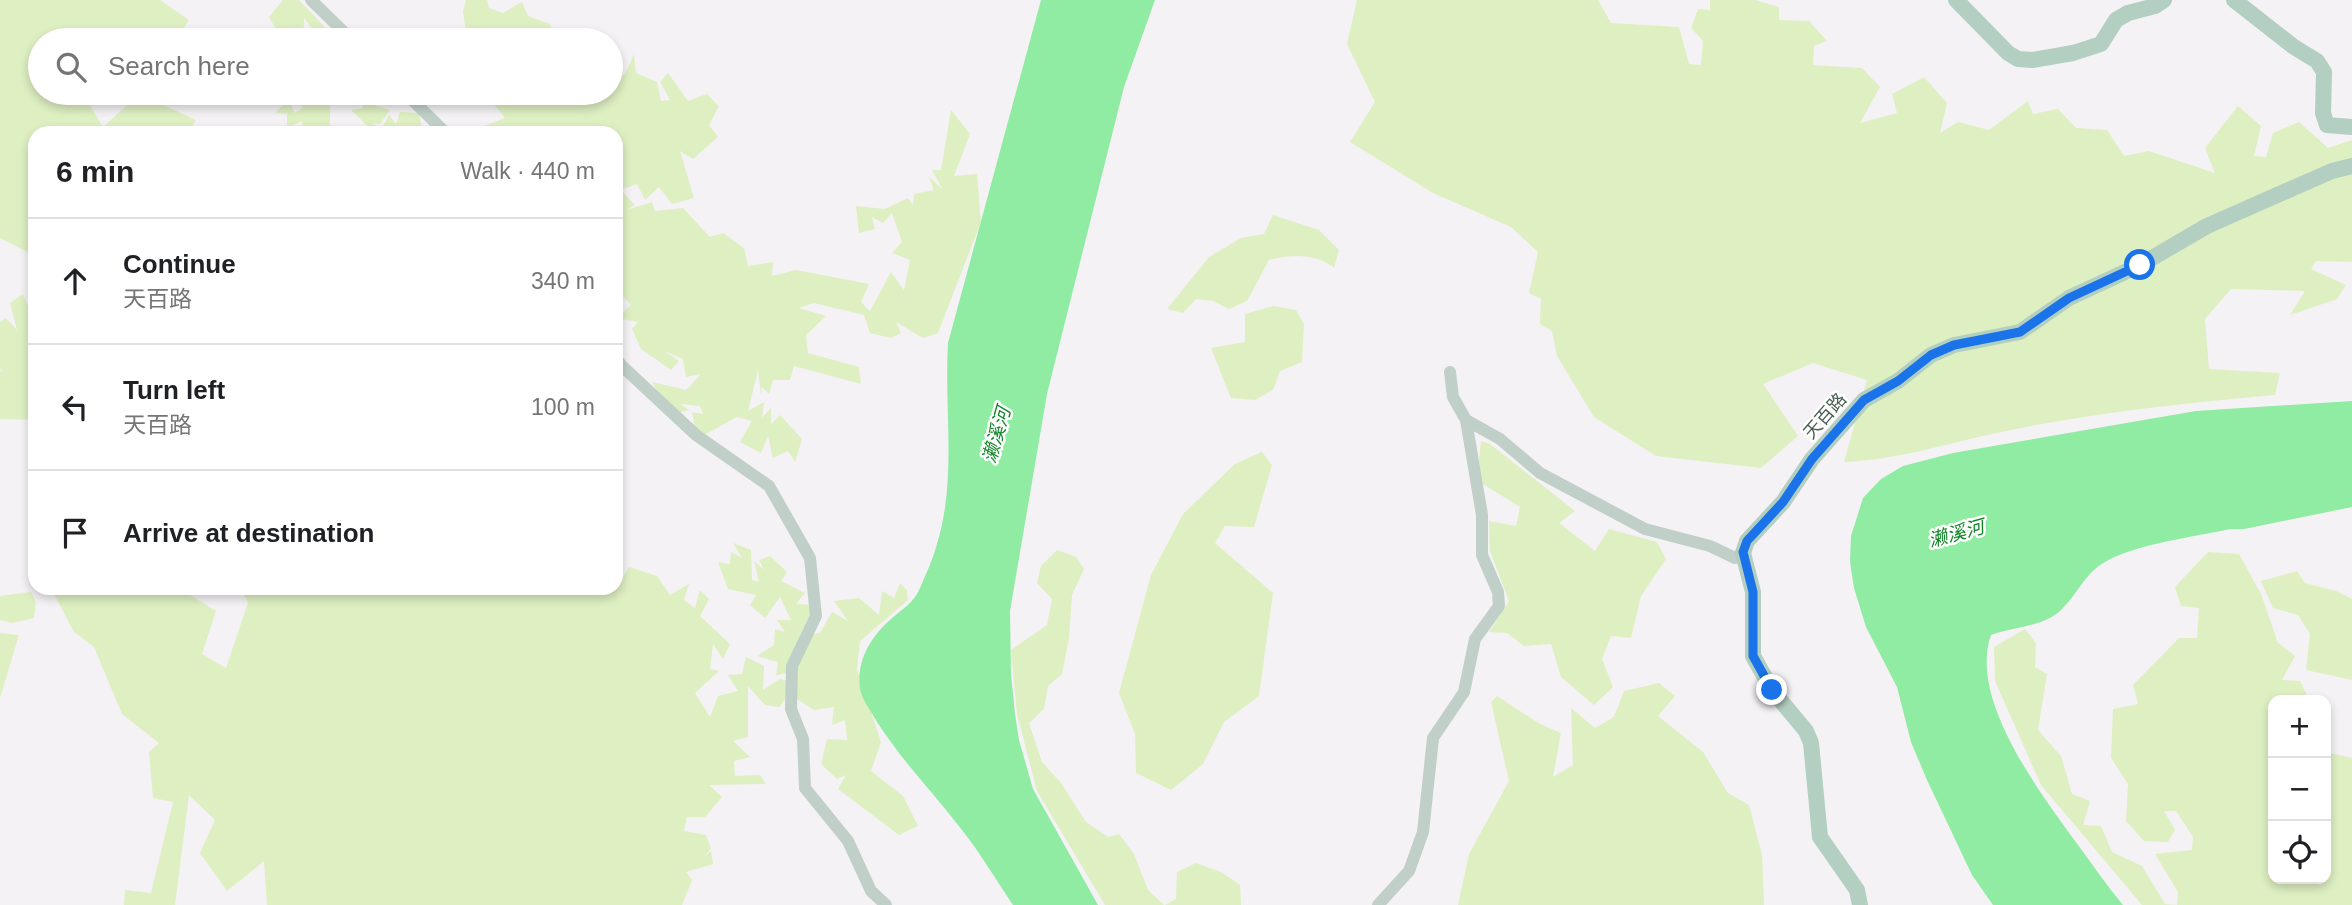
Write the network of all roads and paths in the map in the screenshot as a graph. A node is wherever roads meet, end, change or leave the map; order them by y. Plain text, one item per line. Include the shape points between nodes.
1 (311, 0) edge
2 (1956, 0) edge
3 (2164, 0) edge
4 (2234, 0) edge
5 (340, 28) edge
6 (417, 105) edge
7 (439, 126) edge
8 (2352, 127) edge
9 (2352, 166) edge
10 (623, 367) edge
11 (1450, 372) dead end
12 (1466, 420) junction
13 (1743, 552) junction
14 (886, 905) edge
15 (1378, 905) edge
16 (1860, 905) edge

1 - 5 street
2 - 3 main road via 2008,53 2018,60 2032,60 2101,44 2116,20
4 - 8 main road via 2317,61 2324,72 2327,125
6 - 7 street
9 - 13 main road, 天百路 via 2207,226 2140,265 2069,298 2020,332 1954,345 1931,355 1864,400 1812,459
10 - 14 street via 696,435 769,486 810,558 816,616 792,666 791,709 803,739 806,788 848,841 871,891
11 - 12 street via 1453,397
12 - 13 street via 1500,439 1539,473 1645,529 1710,546 1735,558
12 - 15 street via 1482,515 1482,555 1499,606 1475,639 1464,692 1433,738 1423,832 1409,871
13 - 16 main road via 1753,592 1753,656 1772,690 1806,731 1820,837 1857,890

